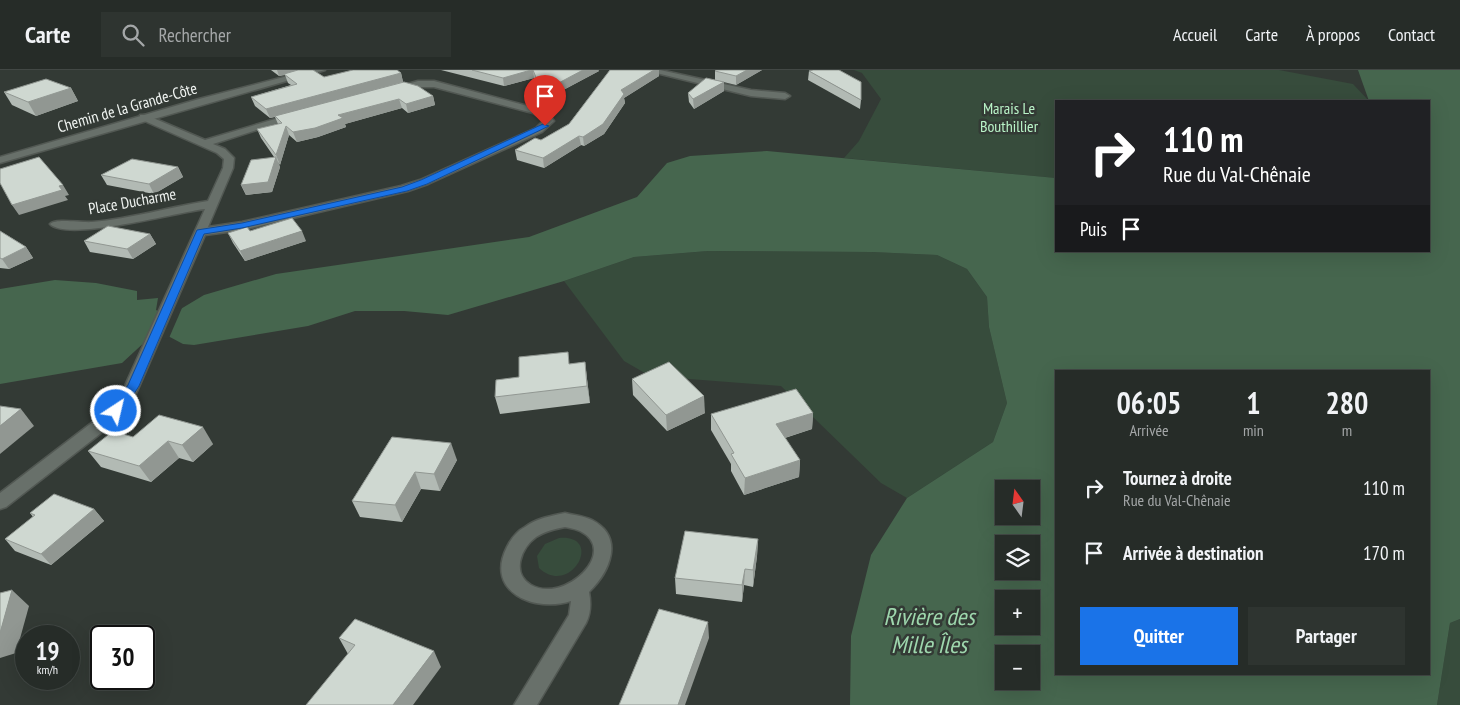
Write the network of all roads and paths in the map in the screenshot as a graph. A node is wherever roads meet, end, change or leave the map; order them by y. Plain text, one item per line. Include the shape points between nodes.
1 (321, 70) edge
2 (648, 70) edge
3 (386, 91) edge
4 (785, 96) dead end
5 (304, 114) edge
6 (143, 118) junction
7 (206, 143) junction
8 (0, 160) edge
9 (213, 204) junction
10 (56, 224) dead end
11 (201, 232) junction
12 (0, 502) edge
13 (579, 589) junction
14 (525, 705) edge

1 - 6 street, Chemin de la Grande-Côte
2 - 4 street via 751,93
3 - 11 street via 434,84 536,111 549,121 539,130 414,186 242,226
5 - 7 street
6 - 7 street
6 - 8 street, Chemin de la Grande-Côte
7 - 9 street via 225,153 230,161
9 - 10 street, Place Ducharme via 92,225
9 - 11 street
11 - 12 street via 130,392 116,411
13 - 13 street via 595,576 603,560 602,544 593,530 578,522 559,521 546,523 519,541 510,557 510,568 520,588 544,597
13 - 14 street via 579,617

